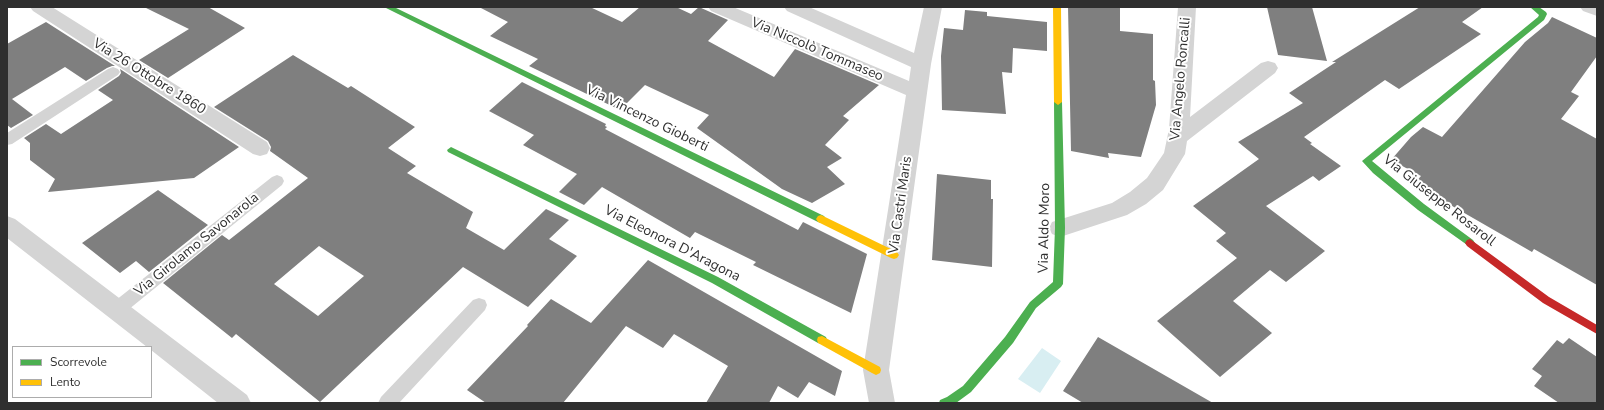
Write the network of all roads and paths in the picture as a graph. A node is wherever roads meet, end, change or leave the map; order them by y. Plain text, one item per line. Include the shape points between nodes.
1 (39, 7) edge
2 (388, 7) edge
3 (717, 7) edge
4 (793, 7) edge
5 (933, 7) edge
6 (1057, 7) edge
7 (1187, 7) edge
8 (1534, 7) edge
9 (1589, 7) edge
10 (1597, 10) edge
11 (921, 64) junction
12 (1268, 68) dead end
13 (112, 72) dead end
14 (917, 92) junction
15 (1178, 137) junction
16 (7, 140) edge
17 (260, 148) dead end
18 (451, 150) dead end
19 (277, 181) dead end
20 (7, 225) edge
21 (1060, 228) junction
22 (894, 255) junction
23 (480, 305) dead end
24 (117, 309) junction
25 (1597, 330) edge
26 (876, 370) junction
27 (238, 403) edge
28 (387, 403) edge
29 (882, 403) edge
30 (944, 403) edge

1 - 17 street, Via 26 Ottobre 1860
2 - 22 street, Via Vincenzo Gioberti
3 - 14 street, Via Niccolò Tommaseo
4 - 11 street
5 - 11 street, Via Castri Maris
6 - 21 street, Via Aldo Moro
7 - 15 street, Via Angelo Roncalli
8 - 25 street, Via Giuseppe Rosaroll via 1543,14 1541,18 1366,161 1376,172 1421,207 1546,300
9 - 10 street
11 - 14 street, Via Castri Maris
12 - 15 street
13 - 16 lane
14 - 22 street, Via Castri Maris
15 - 21 street, Via Angelo Roncalli via 1174,154 1155,184 1144,193 1119,209
18 - 26 street, Via Eleonora D'Aragona via 715,280
19 - 24 lane, Via Girolamo Savonarola
20 - 24 street
21 - 30 street, Via Aldo Moro via 1058,284 1033,305 1009,340 967,389
22 - 26 street, Via Castri Maris
23 - 28 lane
24 - 27 street
26 - 29 street, Via Castri Maris

